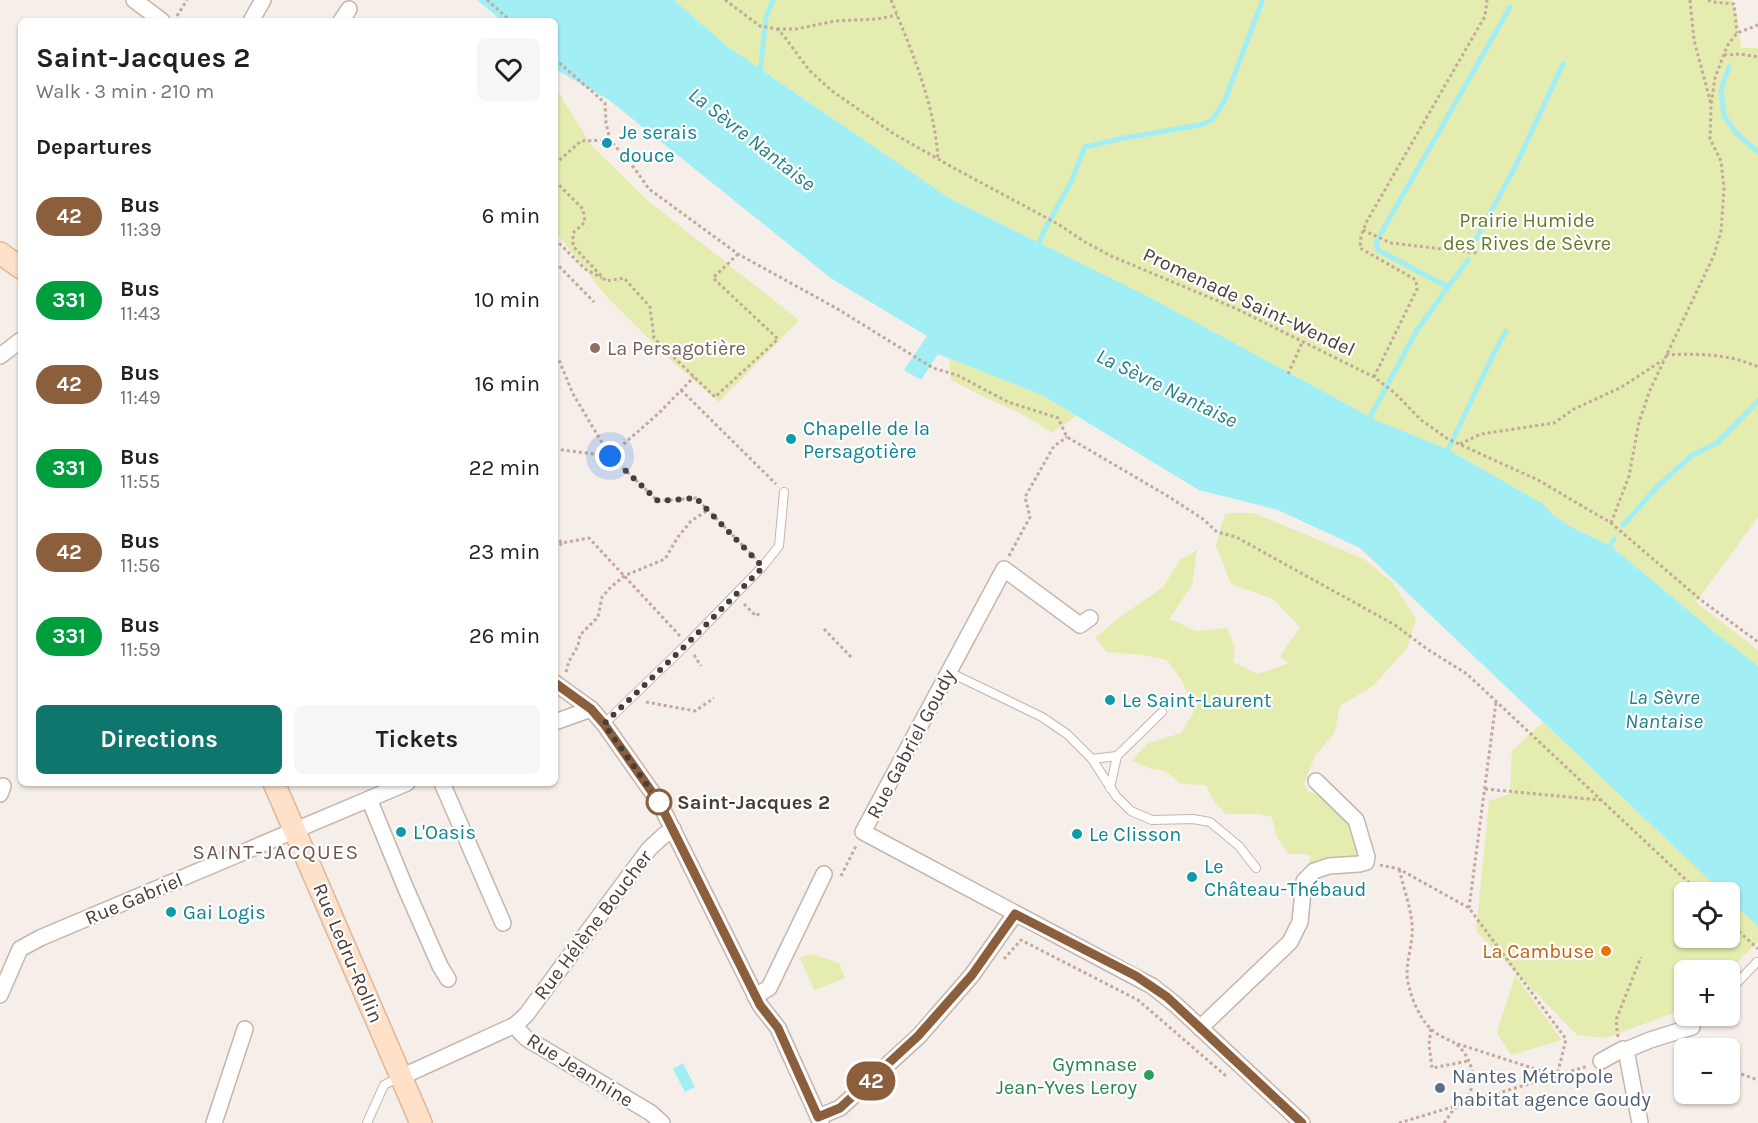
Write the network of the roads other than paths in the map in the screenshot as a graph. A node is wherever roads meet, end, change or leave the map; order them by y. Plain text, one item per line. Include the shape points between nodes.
1 (134, 0) edge
2 (263, 0) edge
3 (158, 18) edge
4 (253, 18) edge
5 (0, 253) edge
6 (18, 266) edge
7 (18, 342) edge
8 (0, 356) edge
9 (784, 492) road end
10 (1090, 618) dead end
11 (949, 672) junction
12 (560, 677) edge
13 (591, 709) junction
14 (1162, 712) dead end
15 (558, 721) edge
16 (604, 724) junction
17 (1117, 756) junction
18 (1092, 759) junction
19 (1316, 781) dead end
20 (275, 786) edge
21 (400, 786) edge
22 (443, 786) edge
23 (1110, 788) junction
24 (369, 799) junction
25 (674, 829) junction
26 (295, 831) junction
27 (1256, 868) dead end
28 (825, 874) dead end
29 (1015, 914) junction
30 (503, 923) dead end
31 (1757, 962) edge
32 (448, 979) dead end
33 (1740, 980) edge
34 (0, 994) edge
35 (756, 996) junction
36 (515, 1024) junction
37 (1200, 1028) junction
38 (1692, 1028) edge
39 (245, 1029) dead end
40 (1624, 1049) junction
41 (1601, 1061) road end
42 (401, 1077) junction
43 (820, 1120) edge
44 (214, 1123) edge
45 (367, 1123) edge
46 (421, 1123) edge
47 (662, 1123) edge
48 (1302, 1123) edge
49 (1640, 1123) edge

1 - 3 street
2 - 4 street
5 - 6 main road
7 - 8 street
9 - 16 lane via 778,546 763,567
10 - 11 street, Rue Gabriel Goudy via 1080,625 1004,569
11 - 18 lane via 1042,717 1067,734
11 - 29 street, Rue Gabriel Goudy via 864,832
12 - 13 street
13 - 15 street
13 - 16 street
14 - 17 lane
16 - 25 street
17 - 18 lane
17 - 23 lane
18 - 23 lane
19 - 37 street via 1356,820 1366,862 1314,871 1304,881 1300,922 1290,942
20 - 26 main road, Rue Ledru-Rollin
21 - 24 street, Rue Gabriel
22 - 30 street
23 - 27 lane via 1141,816 1210,822 1239,846
24 - 26 street, Rue Gabriel
24 - 32 street
25 - 35 street
25 - 36 street, Rue Hélène Boucher via 649,849 526,1015
26 - 34 street, Rue Gabriel via 20,949
26 - 42 main road, Rue Ledru-Rollin
28 - 35 street via 768,988
29 - 37 street, Rue Gabriel Goudy via 1136,976 1167,997
29 - 43 street via 972,975 918,1036 840,1108
31 - 33 lane
35 - 43 street via 778,1028
36 - 42 street, Rue Jeannine
36 - 47 street, Rue Jeannine via 530,1042
37 - 48 street, Rue Gabriel Goudy
38 - 40 street
39 - 44 street
40 - 41 street
40 - 49 street
42 - 45 lane via 384,1085
42 - 46 main road, Rue Ledru-Rollin

